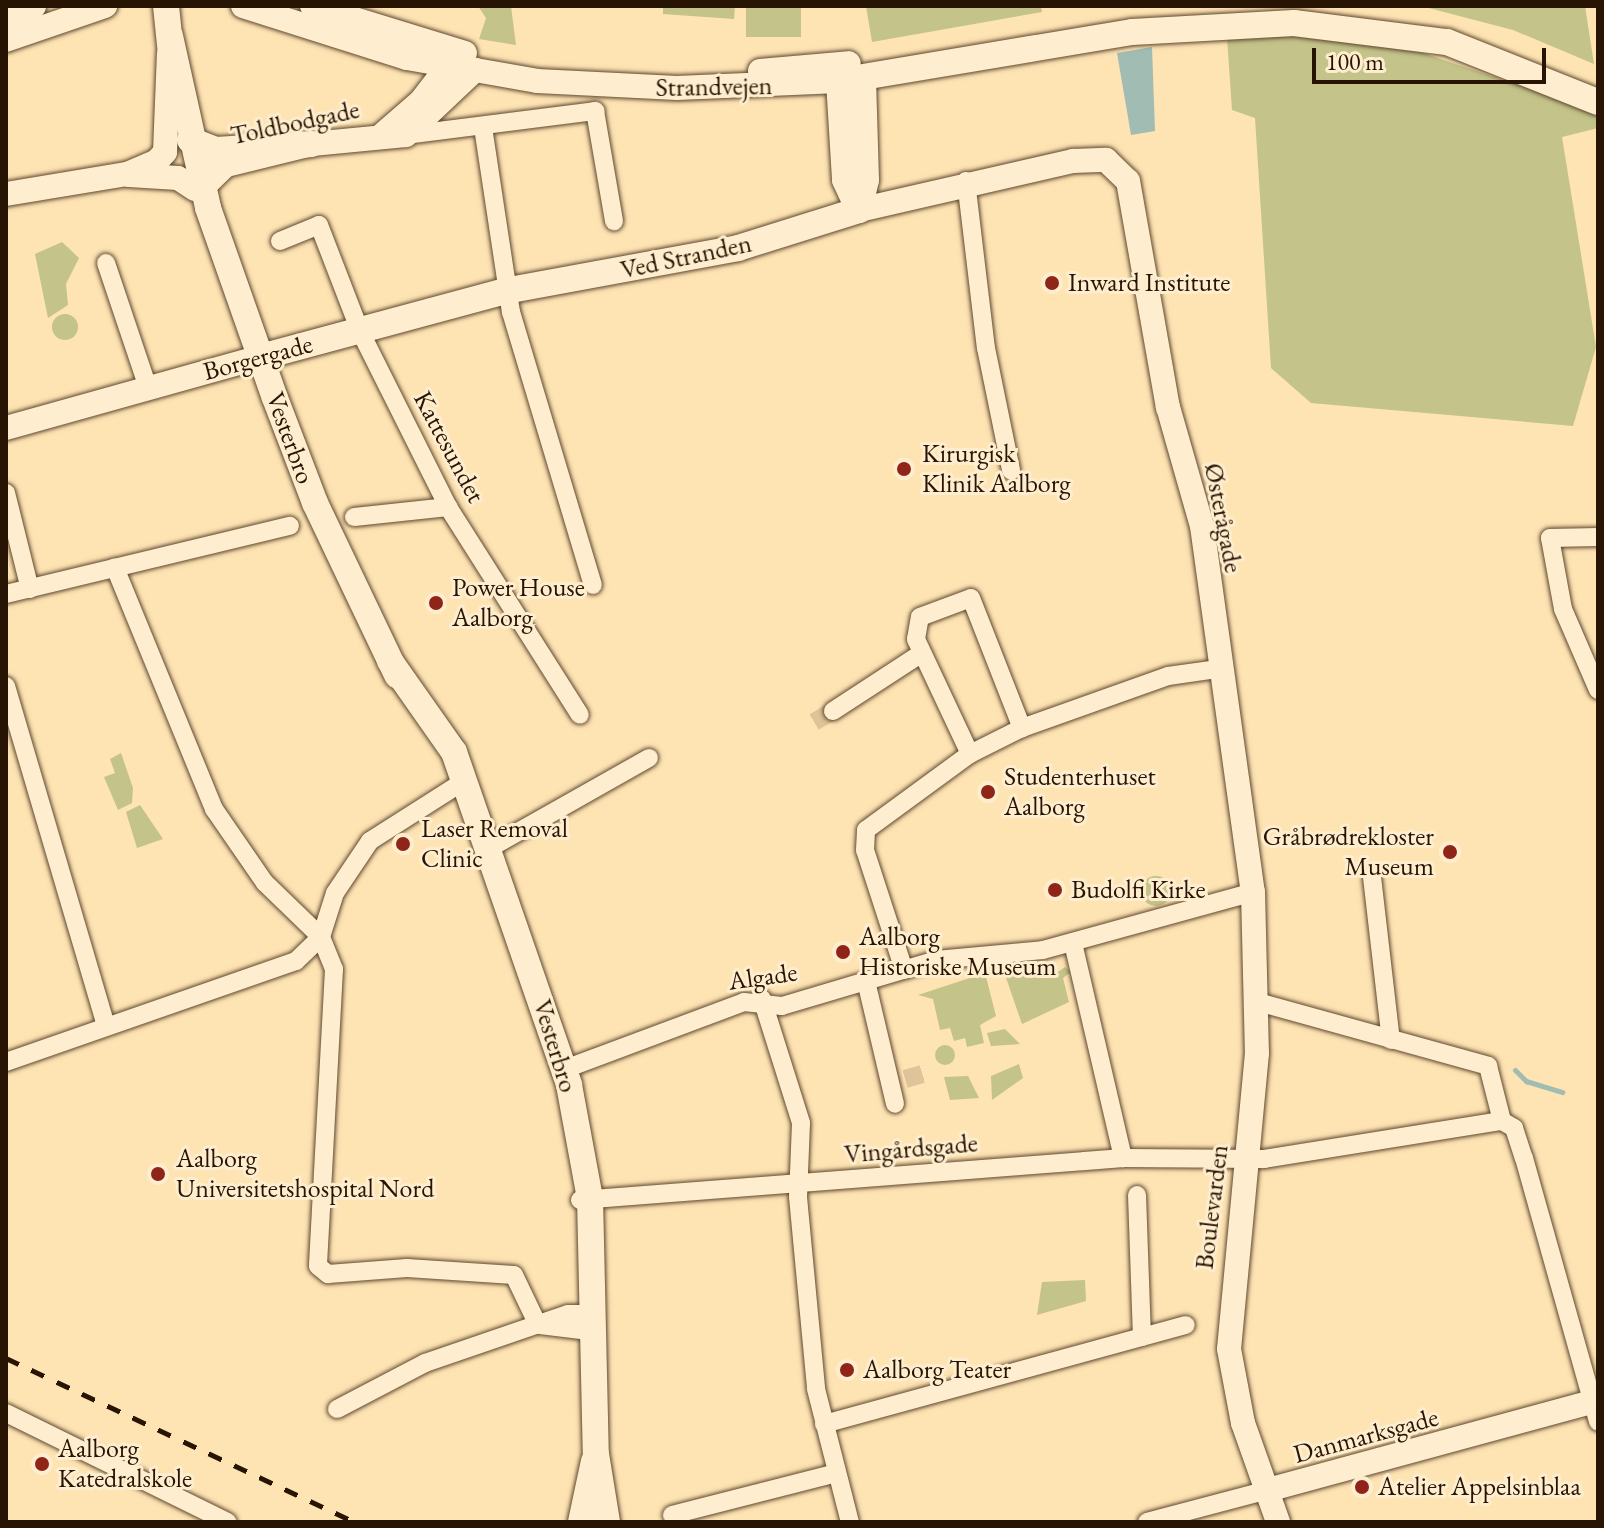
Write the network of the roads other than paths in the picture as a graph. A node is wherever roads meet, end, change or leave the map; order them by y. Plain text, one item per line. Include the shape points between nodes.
1 (34, 6) edge
2 (105, 6) edge
3 (243, 6) edge
4 (312, 6) edge
5 (6, 17) edge
6 (168, 20) edge
7 (1191, 20) junction
8 (6, 40) edge
9 (454, 59) junction
10 (475, 70) junction
11 (851, 74) junction
12 (1598, 83) edge
13 (1598, 102) edge
14 (483, 127) junction
15 (395, 134) junction
16 (190, 140) junction
17 (312, 144) junction
18 (1114, 164) joint
19 (127, 174) junction
20 (966, 181) junction
21 (6, 194) edge
22 (202, 194) junction
23 (859, 210) junction
24 (614, 221) dead end
25 (280, 241) dead end
26 (106, 263) dead end
27 (510, 290) junction
28 (360, 331) junction
29 (261, 357) junction
30 (148, 388) junction
31 (6, 428) edge
32 (1011, 470) dead end
33 (6, 493) edge
34 (448, 507) junction
35 (354, 517) dead end
36 (290, 526) dead end
37 (1598, 537) edge
38 (115, 568) junction
39 (593, 585) dead end
40 (30, 589) junction
41 (6, 594) edge
42 (922, 653) junction
43 (1217, 669) junction
44 (6, 686) edge
45 (1598, 690) edge
46 (833, 711) tunnel mouth
47 (580, 715) dead end
48 (1022, 728) junction
49 (970, 754) junction
50 (649, 758) dead end
51 (461, 783) junction
52 (488, 849) junction
53 (1372, 877) dead end
54 (1253, 892) junction
55 (321, 937) junction
56 (1073, 943) junction
57 (904, 970) junction
58 (866, 981) junction
59 (762, 999) junction
60 (1258, 1002) junction
61 (106, 1026) junction
62 (1391, 1040) junction
63 (6, 1062) edge
64 (565, 1069) junction
65 (895, 1104) dead end
66 (1502, 1121) junction
67 (1123, 1158) junction
68 (1247, 1159) junction
69 (798, 1185) junction
70 (1137, 1195) dead end
71 (585, 1199) junction
72 (596, 1323) junction
73 (538, 1325) junction
74 (1186, 1325) dead end
75 (1142, 1337) junction
76 (1595, 1408) edge
77 (337, 1409) dead end
78 (6, 1413) edge
79 (824, 1424) junction
80 (596, 1454) junction
81 (837, 1473) junction
82 (1264, 1491) junction
83 (672, 1515) dead end
84 (228, 1522) edge
85 (581, 1522) edge
86 (607, 1522) edge
87 (850, 1522) edge
88 (1147, 1522) edge
89 (1278, 1522) edge

1 - 5 street
2 - 8 street
3 - 9 street, Strandvejen
4 - 9 street, Strandvejen
6 - 16 main road, Vesterbro
6 - 19 street via 165,152
6 - 22 main road, Vesterbro
7 - 11 main road, Strandvejen
7 - 12 main road via 1285,8 1405,19 1509,45
7 - 13 main road via 1324,24 1416,36 1520,65
9 - 10 street, Strandvejen
9 - 11 street, Strandvejen via 623,72
9 - 15 street
10 - 11 street, Strandvejen via 620,87
10 - 15 street
11 - 23 main road via 866,180
14 - 15 street, Toldbodgade
14 - 24 street, Ved Stranden via 595,111
14 - 27 street
15 - 17 street, Toldbodgade
16 - 17 main road via 230,151
16 - 22 main road, Vesterbro
17 - 22 street, Toldbodgade via 226,165
18 - 20 street, Ved Stranden via 1073,161
18 - 43 street, Østerågade via 1128,181 1168,407 1194,487
19 - 21 street
19 - 22 street via 178,178
20 - 23 street, Ved Stranden
20 - 32 street via 986,348
22 - 29 main road, Vesterbro
23 - 27 main road, Ved Stranden via 738,248
25 - 28 street, Kattesundet via 319,225
26 - 30 street
27 - 28 main road, Borgergade
27 - 39 street
28 - 29 main road, Borgergade
28 - 34 street, Kattesundet
29 - 30 street, Borgergade
29 - 51 main road, Vesterbro via 304,478 427,740
30 - 31 street, Borgergade
33 - 40 street
34 - 35 street
34 - 47 street, Kattesundet
36 - 38 street
37 - 45 street via 1550,538 1563,609
38 - 40 street
38 - 55 street via 214,809 265,883
40 - 41 street
42 - 46 street
42 - 48 street via 914,624 920,617 971,598
42 - 49 street
43 - 48 street via 1168,676
43 - 54 street, Østerågade
44 - 61 street
48 - 49 street
49 - 57 street via 866,830 865,850
50 - 52 street
51 - 52 main road, Vesterbro
51 - 55 street via 370,841 335,893
52 - 64 main road, Vesterbro
53 - 62 street
54 - 56 street, Algade
54 - 60 street, Boulevarden
55 - 61 street via 296,961
55 - 73 street via 334,969 320,1270 514,1275
56 - 57 street, Algade
56 - 67 street
57 - 58 street, Algade
58 - 59 street, Algade via 782,1006
58 - 65 street via 897,1080
59 - 64 street, Algade via 668,1025
59 - 69 street via 801,1123
60 - 62 street
60 - 68 street, Boulevarden
61 - 63 street
62 - 66 street via 1488,1066
64 - 71 main road, Vesterbro
66 - 68 street, Vingårdsgade
66 - 76 street via 1514,1128 1524,1158
67 - 68 street, Vingårdsgade
67 - 69 street, Vingårdsgade
68 - 82 street, Boulevarden via 1229,1349
69 - 71 street, Vingårdsgade
69 - 79 street
70 - 75 street
71 - 72 main road, Vesterbro
72 - 73 street
72 - 80 main road, Vesterbro
73 - 77 street via 425,1363
74 - 75 street
75 - 79 street
76 - 82 street, Danmarksgade
78 - 84 street
79 - 81 street
80 - 85 main road, Vesterbro
80 - 86 main road, Vesterbro
81 - 83 street
81 - 87 street
82 - 88 street, Danmarksgade
82 - 89 street, Boulevarden

